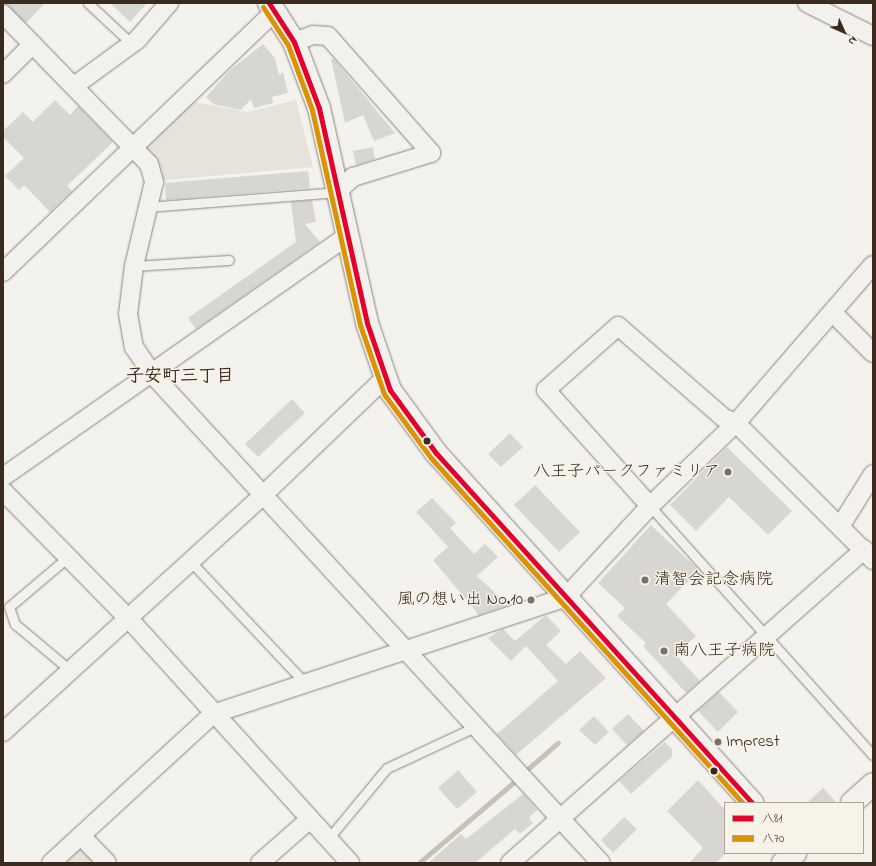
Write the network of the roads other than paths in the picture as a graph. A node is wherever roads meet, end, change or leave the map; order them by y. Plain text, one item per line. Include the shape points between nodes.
1 (88, 3) edge
2 (169, 3) edge
3 (807, 3) edge
4 (272, 7) edge
5 (3, 14) edge
6 (873, 36) edge
7 (294, 42) junction
8 (33, 44) junction
9 (132, 44) junction
10 (3, 74) edge
11 (74, 86) junction
12 (132, 145) junction
13 (337, 192) junction
14 (148, 207) junction
15 (346, 237) junction
16 (229, 260) dead end
17 (134, 266) junction
18 (873, 266) edge
19 (3, 272) edge
20 (832, 312) junction
21 (873, 353) edge
22 (153, 375) junction
23 (385, 378) junction
24 (736, 423) junction
25 (873, 474) edge
26 (3, 477) edge
27 (3, 491) edge
28 (262, 496) junction
29 (650, 506) junction
30 (841, 525) junction
31 (868, 555) edge
32 (68, 557) junction
33 (191, 562) junction
34 (566, 597) junction
35 (129, 619) junction
36 (766, 638) junction
37 (404, 649) junction
38 (71, 671) junction
39 (304, 682) junction
40 (212, 714) junction
41 (675, 718) junction
42 (477, 726) junction
43 (3, 732) edge
44 (873, 755) edge
45 (873, 784) edge
46 (751, 802) edge
47 (853, 802) edge
48 (560, 819) junction
49 (309, 820) junction
50 (81, 836) junction
51 (328, 839) junction
52 (795, 854) edge
53 (797, 854) edge
54 (52, 863) edge
55 (107, 863) edge
56 (260, 863) edge
57 (350, 863) edge
58 (510, 863) edge
59 (601, 863) edge
60 (783, 863) edge
61 (806, 863) edge

1 - 9 lane
2 - 9 street
3 - 6 street
4 - 7 street
4 - 12 street
5 - 8 street
7 - 13 street via 319,108
7 - 13 street via 313,35 328,36 431,153 353,177
8 - 10 street
8 - 11 street
9 - 11 street
11 - 12 street
12 - 14 street via 150,164 154,182
12 - 19 street
13 - 14 lane
13 - 15 street
14 - 17 street
15 - 22 street
15 - 23 street via 367,323
16 - 17 lane
17 - 22 street via 128,314 134,346
18 - 20 street
20 - 21 street
20 - 24 street
22 - 26 street
22 - 28 street
23 - 28 street
23 - 34 street via 409,419 436,453
24 - 29 street
24 - 29 street via 724,418 618,326 546,390
24 - 30 street
25 - 30 street
27 - 32 street
28 - 33 street
28 - 37 street
29 - 34 street
29 - 36 lane
30 - 31 street
31 - 36 street
32 - 35 street
32 - 38 lane via 9,607 15,624
33 - 35 street
33 - 39 lane
34 - 37 street
34 - 41 street
35 - 38 street
35 - 40 street
36 - 41 street
36 - 44 lane
37 - 39 street
37 - 42 street
38 - 43 street
39 - 40 street
40 - 49 street
40 - 50 street
41 - 46 street
41 - 48 street
42 - 48 street
42 - 51 lane via 387,768
45 - 47 street
48 - 58 street
48 - 59 street
49 - 51 street
49 - 56 street
50 - 54 street
50 - 55 street
51 - 57 street
52 - 60 street
53 - 61 street

